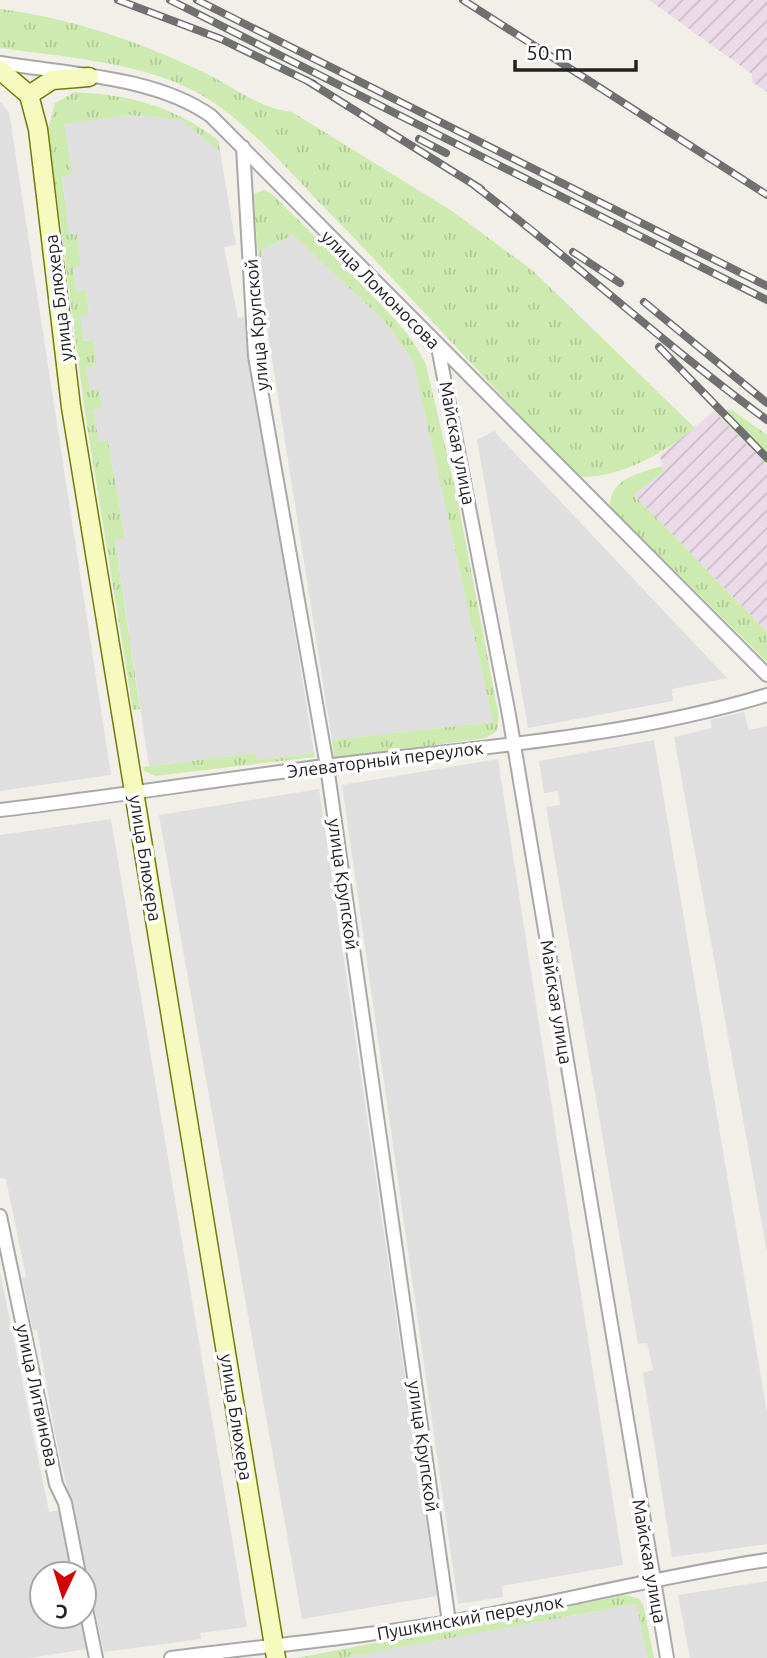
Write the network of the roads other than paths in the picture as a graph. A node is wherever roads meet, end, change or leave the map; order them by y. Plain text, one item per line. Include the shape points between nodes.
1 (0, 63) edge
2 (0, 70) edge
3 (89, 77) junction
4 (29, 95) junction
5 (243, 147) junction
6 (438, 347) junction
7 (767, 675) edge
8 (767, 695) edge
9 (514, 744) junction
10 (327, 766) junction
11 (136, 793) junction
12 (0, 810) edge
13 (0, 1216) edge
14 (76, 1560) edge
15 (767, 1560) edge
16 (654, 1581) junction
17 (449, 1622) junction
18 (90, 1630) edge
19 (275, 1653) edge
20 (96, 1658) edge
21 (171, 1658) edge
22 (667, 1658) edge

1 - 3 street, улица Ломоносова
2 - 4 street
3 - 4 street via 52,80
3 - 5 street, улица Ломоносова via 176,96 211,116
4 - 11 street, улица Блюхера via 38,129 71,407
5 - 6 street, улица Ломоносова
5 - 10 street, улица Крупской via 255,356
6 - 7 street, улица Ломоносова
6 - 9 street, Майская улица
8 - 9 street, Элеваторный переулок via 662,719
9 - 10 street, Элеваторный переулок
9 - 16 street, Майская улица
10 - 11 street, Элеваторный переулок
10 - 17 street, улица Крупской
11 - 12 street, Элеваторный переулок
11 - 19 street, улица Блюхера
13 - 14 street, улица Литвинова
15 - 16 street, Пушкинский переулок
16 - 17 street, Пушкинский переулок
16 - 22 street, Майская улица
17 - 19 street, Пушкинский переулок
18 - 20 street
19 - 21 street, Пушкинский переулок

